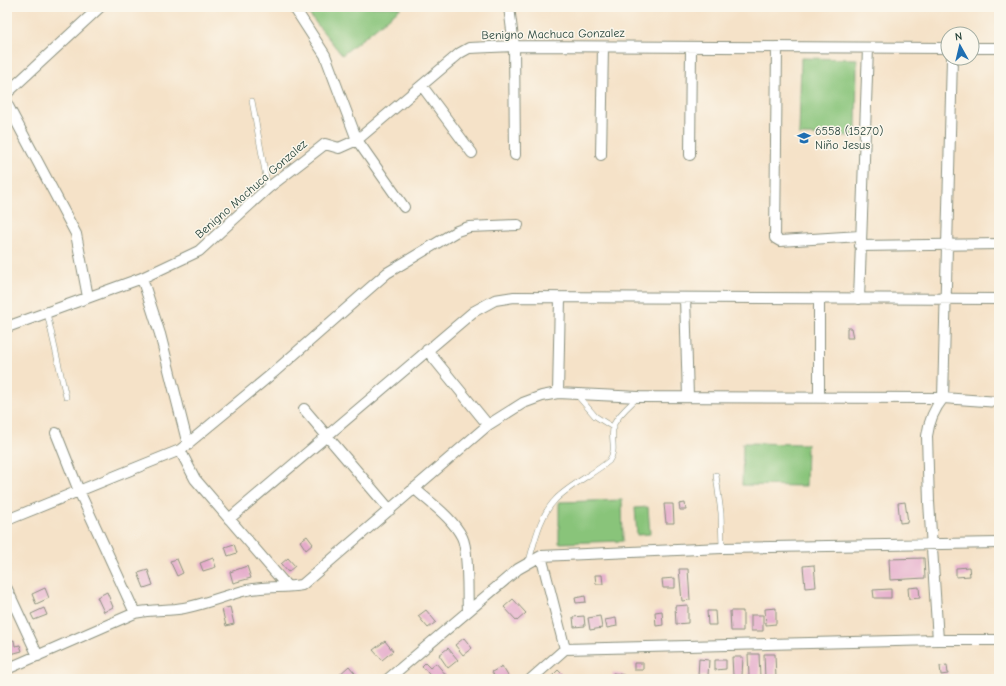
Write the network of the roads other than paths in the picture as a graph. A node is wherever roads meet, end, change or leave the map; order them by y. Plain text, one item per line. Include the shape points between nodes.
1 (100, 7) edge
2 (294, 7) edge
3 (509, 7) edge
4 (514, 46) junction
5 (603, 46) junction
6 (691, 47) junction
7 (777, 47) junction
8 (868, 48) junction
9 (940, 48) edge
10 (980, 48) edge
11 (999, 48) edge
12 (952, 66) edge
13 (422, 86) junction
14 (7, 93) edge
15 (252, 102) dead end
16 (7, 104) edge
17 (356, 140) junction
18 (472, 153) dead end
19 (515, 155) dead end
20 (690, 155) dead end
21 (601, 156) dead end
22 (268, 188) junction
23 (404, 207) dead end
24 (518, 225) dead end
25 (860, 241) junction
26 (999, 244) edge
27 (947, 245) junction
28 (142, 278) junction
29 (88, 297) junction
30 (560, 298) junction
31 (685, 298) junction
32 (819, 299) junction
33 (859, 299) junction
34 (946, 299) junction
35 (999, 299) edge
36 (47, 312) junction
37 (7, 327) edge
38 (428, 350) junction
39 (558, 393) junction
40 (576, 394) junction
41 (66, 397) dead end
42 (639, 397) junction
43 (688, 397) junction
44 (819, 397) junction
45 (943, 398) junction
46 (999, 402) edge
47 (304, 409) dead end
48 (488, 425) junction
49 (614, 428) junction
50 (56, 433) dead end
51 (326, 437) junction
52 (184, 447) junction
53 (716, 475) dead end
54 (414, 488) junction
55 (80, 491) junction
56 (390, 510) junction
57 (7, 520) edge
58 (229, 520) junction
59 (999, 543) edge
60 (933, 544) junction
61 (722, 548) junction
62 (541, 556) junction
63 (529, 561) junction
64 (286, 585) junction
65 (7, 589) edge
66 (468, 611) junction
67 (135, 613) junction
68 (938, 640) junction
69 (999, 640) edge
70 (565, 649) junction
71 (38, 656) junction
72 (7, 669) edge
73 (388, 679) edge
74 (531, 679) edge

1 - 14 street
2 - 17 street via 325,55
3 - 4 street
4 - 5 street, Benigno Machuca Gonzalez
4 - 13 street, Benigno Machuca Gonzalez via 469,48
4 - 19 street
5 - 6 street, Benigno Machuca Gonzalez
5 - 21 street
6 - 7 street, Benigno Machuca Gonzalez
6 - 20 street
7 - 8 street, Benigno Machuca Gonzalez
7 - 25 street via 775,238 780,241
8 - 9 street, Benigno Machuca Gonzalez
8 - 25 street
10 - 11 street
12 - 27 street
13 - 17 street, Benigno Machuca Gonzalez
13 - 18 street
15 - 22 lane
16 - 29 street via 76,234
17 - 22 street, Benigno Machuca Gonzalez via 340,148 322,145
17 - 23 street
22 - 28 street, Benigno Machuca Gonzalez via 199,251
24 - 52 street via 469,227 457,231 387,273
25 - 27 street
25 - 33 street
26 - 27 street
27 - 34 street
28 - 29 street, Benigno Machuca Gonzalez
28 - 52 street via 160,334
29 - 36 street, Benigno Machuca Gonzalez
30 - 31 street
30 - 38 street via 514,297 496,300 473,312
30 - 39 street
31 - 32 street
31 - 43 street
32 - 33 street
32 - 44 street
33 - 34 street
34 - 35 street
34 - 45 street
36 - 37 street, Benigno Machuca Gonzalez
36 - 41 lane
38 - 48 street
38 - 51 street
39 - 40 street
39 - 48 street via 523,403
40 - 42 street
40 - 49 lane via 595,416
42 - 43 street
42 - 49 lane via 618,417
43 - 44 street
44 - 45 street
45 - 46 street
45 - 60 street via 935,408 927,436
47 - 51 street
48 - 54 street
49 - 63 lane via 613,456 556,499 544,516
50 - 55 street
51 - 56 street
51 - 58 street
52 - 55 street
52 - 58 street via 195,479
53 - 61 lane
54 - 56 street
54 - 66 street via 453,523 463,538
55 - 57 street
55 - 67 street
56 - 64 street via 308,581 302,585
58 - 64 street
59 - 60 street
60 - 61 street
60 - 68 street
61 - 62 street
62 - 63 street
62 - 70 street
63 - 66 street
64 - 67 street via 246,590 204,604
65 - 71 street
66 - 73 street
67 - 71 street
68 - 69 street
68 - 70 street
70 - 74 street
71 - 72 street

